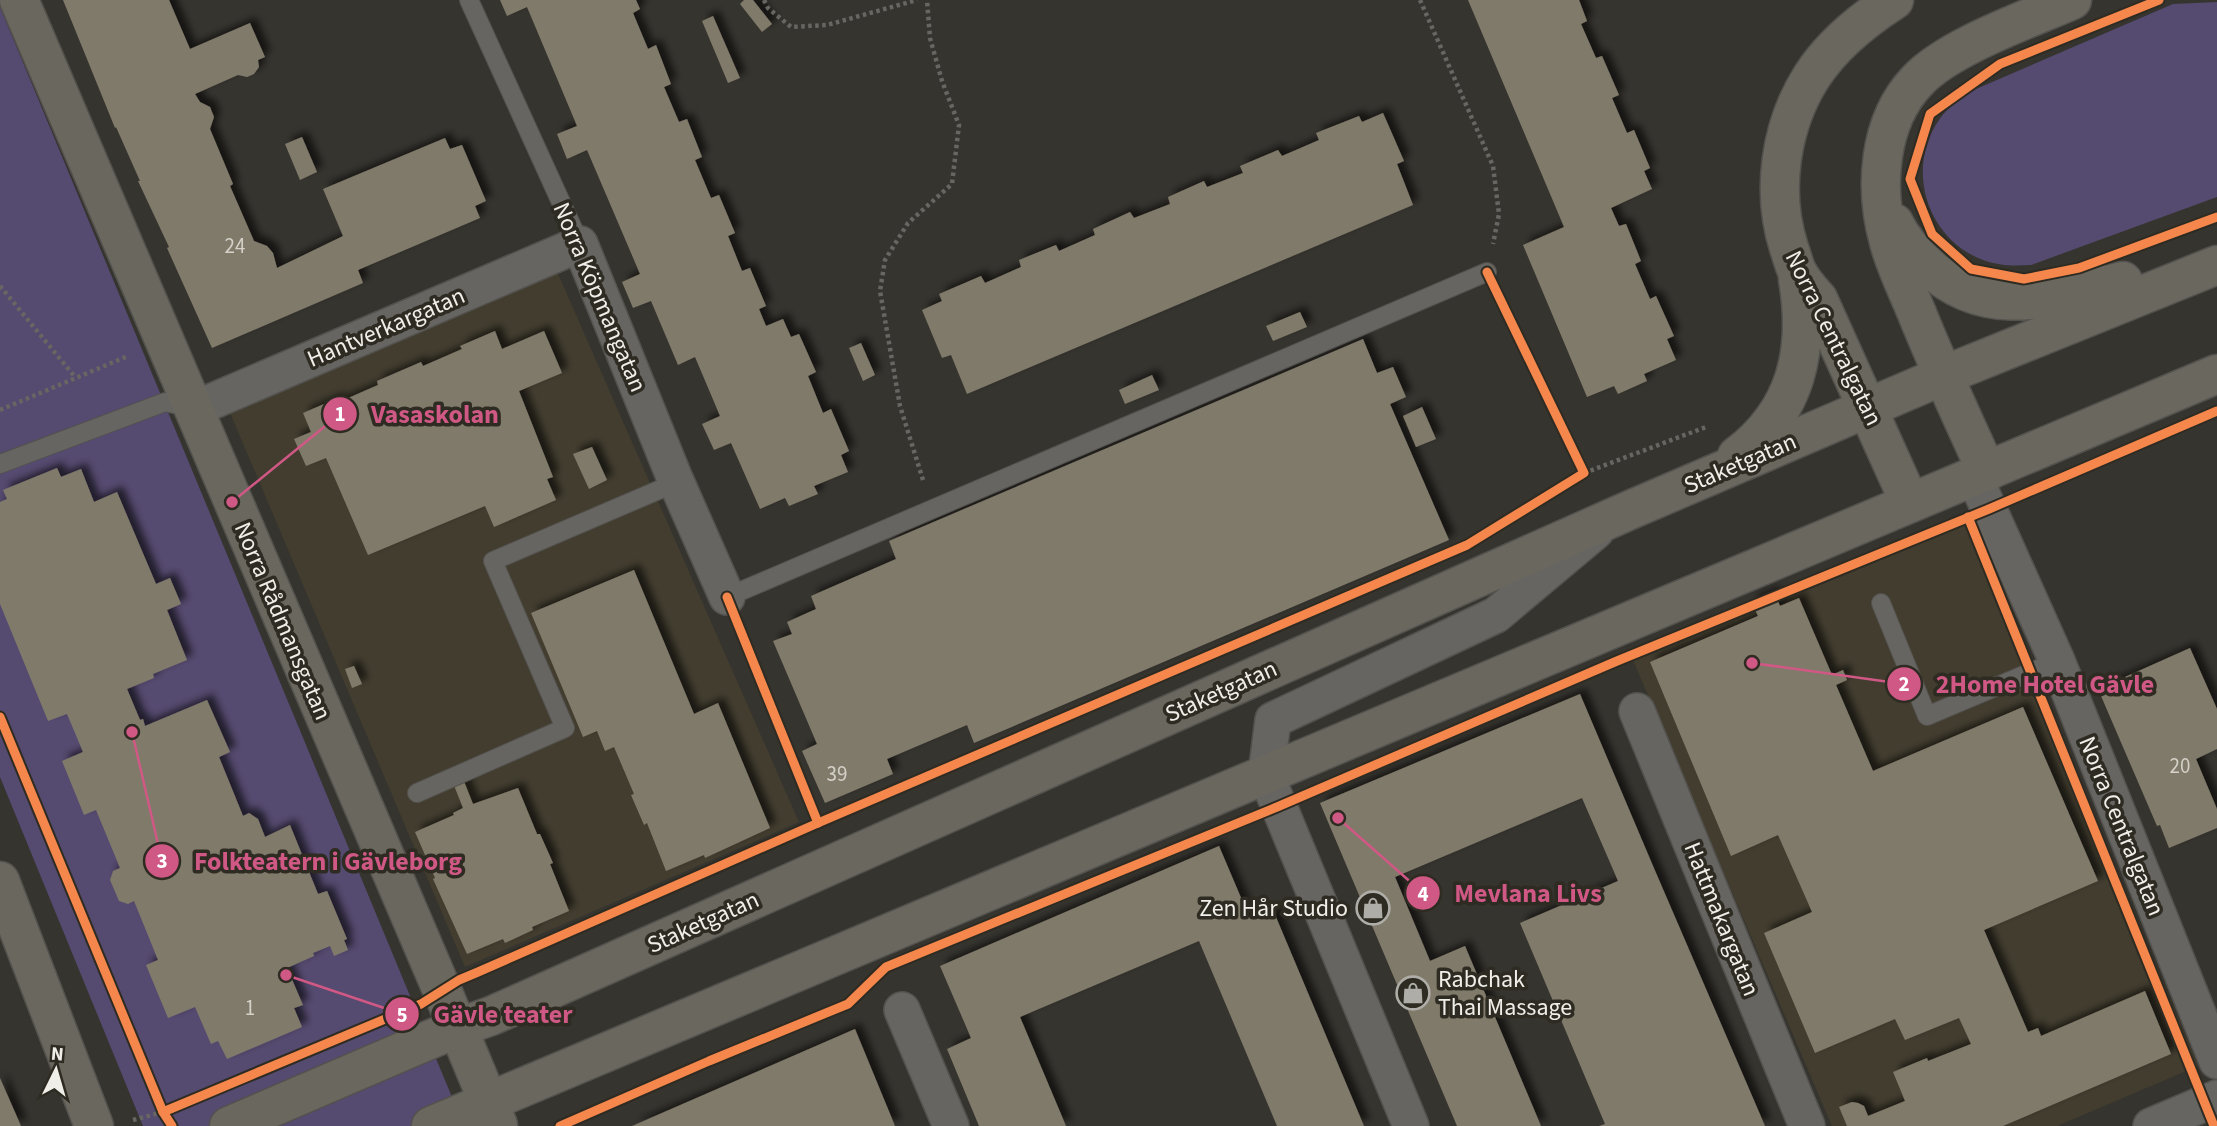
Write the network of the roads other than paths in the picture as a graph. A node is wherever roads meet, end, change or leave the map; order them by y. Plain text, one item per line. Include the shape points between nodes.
1 (19, 0) edge
2 (469, 0) edge
3 (1894, 0) edge
4 (2072, 0) edge
5 (1883, 200) junction
6 (580, 244) junction
7 (2217, 259) edge
8 (2217, 265) edge
9 (1487, 272) road end
10 (1797, 272) junction
11 (2217, 374) edge
12 (1942, 376) junction
13 (192, 408) junction
14 (1868, 408) junction
15 (0, 464) edge
16 (1980, 474) junction
17 (1710, 476) junction
18 (675, 479) junction
19 (1910, 503) junction
20 (1612, 518) junction
21 (727, 597) joint
22 (1881, 603) dead end
23 (2057, 661) junction
24 (1637, 711) dead end
25 (1266, 775) junction
26 (417, 793) dead end
27 (0, 881) edge
28 (902, 1010) dead end
29 (457, 1028) junction
30 (2217, 1061) edge
31 (2217, 1098) edge
32 (493, 1114) edge
33 (94, 1126) edge
34 (229, 1126) edge
35 (432, 1126) edge
36 (951, 1126) edge
37 (1411, 1126) edge
38 (1807, 1126) edge
39 (2151, 1126) edge

1 - 13 main road, Norra Rådmansgatan
2 - 6 lane, Norra Köpmangatan
3 - 10 main road, Norra Centralgatan via 1827,56 1811,77 1788,129 1781,197 1785,234
4 - 5 main road, Norra Centralgatan via 1965,48 1917,80 1889,127 1881,175
5 - 7 main road via 1901,237 1918,257 1939,277 1983,299 2006,302 2069,295
5 - 12 main road, Norra Centralgatan via 1889,241
6 - 13 street, Hantverkargatan
6 - 18 street, Norra Köpmangatan
8 - 12 main road, Staketgatan
9 - 21 lane
10 - 14 main road, Norra Centralgatan via 1818,299
10 - 17 main road via 1802,338 1789,394 1757,439
11 - 16 main road
12 - 14 main road, Staketgatan
12 - 16 main road, Norra Centralgatan
13 - 15 lane via 165,402
13 - 29 main road, Norra Rådmansgatan
14 - 17 main road, Staketgatan
14 - 19 main road, Norra Centralgatan
16 - 19 main road
16 - 23 street, Norra Centralgatan
17 - 20 main road, Staketgatan
18 - 21 street, Norra Köpmangatan
18 - 26 lane via 493,561 565,728
19 - 25 main road
20 - 25 street via 1496,615 1273,720
20 - 29 main road, Staketgatan
22 - 23 lane via 1927,716
23 - 30 street, Norra Centralgatan
24 - 38 street, Hattmakargatan
25 - 32 main road
25 - 37 street
27 - 33 main road
28 - 36 street
29 - 32 main road, Norra Rådmansgatan
29 - 34 main road, Staketgatan
31 - 39 street
32 - 35 main road

